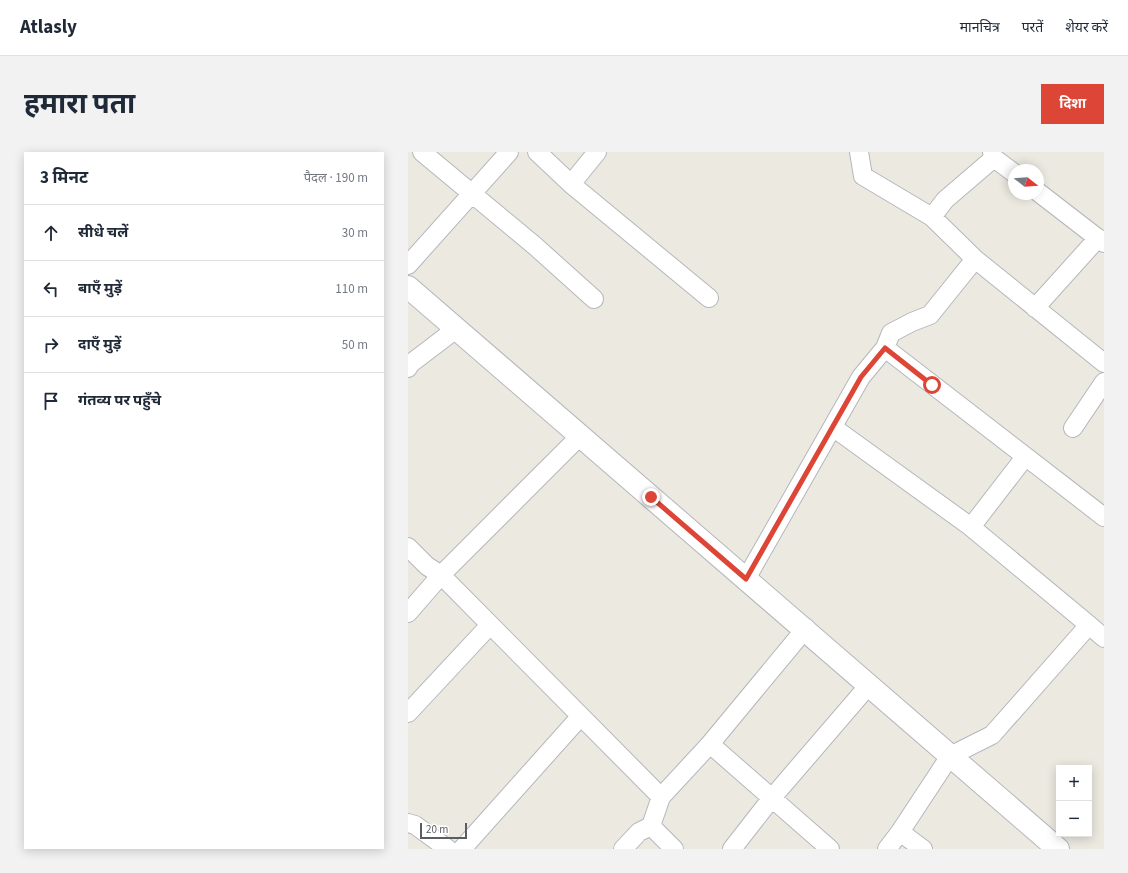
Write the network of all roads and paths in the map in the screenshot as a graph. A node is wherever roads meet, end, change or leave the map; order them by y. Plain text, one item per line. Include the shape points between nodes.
1 (422, 152) edge
2 (509, 152) edge
3 (537, 152) edge
4 (597, 152) edge
5 (859, 152) edge
6 (993, 155) edge
7 (1008, 168) edge
8 (570, 184) junction
9 (471, 194) junction
10 (1044, 197) edge
11 (932, 217) junction
12 (1101, 241) edge
13 (975, 259) junction
14 (408, 265) edge
15 (408, 287) edge
16 (594, 298) dead end
17 (709, 298) dead end
18 (1035, 308) junction
19 (456, 329) junction
20 (885, 348) junction
21 (1104, 363) edge
22 (409, 365) edge
23 (1104, 382) edge
24 (834, 428) junction
25 (1073, 428) dead end
26 (580, 436) junction
27 (1026, 457) junction
28 (1104, 517) edge
29 (971, 527) junction
30 (408, 547) edge
31 (441, 574) junction
32 (746, 579) junction
33 (408, 612) edge
34 (490, 625) junction
35 (1089, 625) junction
36 (806, 629) junction
37 (1104, 638) edge
38 (869, 685) junction
39 (408, 714) edge
40 (580, 716) junction
41 (710, 744) junction
42 (950, 756) junction
43 (661, 796) junction
44 (771, 799) junction
45 (408, 823) edge
46 (651, 826) junction
47 (900, 832) junction
48 (448, 849) edge
49 (462, 849) edge
50 (623, 849) edge
51 (674, 849) edge
52 (732, 849) edge
53 (830, 849) edge
54 (886, 849) edge
55 (923, 849) edge
56 (1058, 849) edge

1 - 9 street
2 - 9 street
3 - 8 street
4 - 8 street
5 - 11 street via 863,176
6 - 7 street
6 - 11 street via 945,200
8 - 17 street
9 - 14 street
9 - 16 street
10 - 12 street
11 - 13 street
12 - 18 street
13 - 18 street
13 - 20 street via 930,315 891,333
15 - 19 main road
18 - 21 street
19 - 22 street
19 - 26 main road
20 - 24 street via 861,377
20 - 27 street
23 - 25 street
24 - 29 street
24 - 32 street
26 - 31 street
26 - 32 main road
27 - 28 street
27 - 29 street
29 - 35 street
30 - 31 street via 427,566
31 - 33 street
31 - 34 street
32 - 36 main road
34 - 39 street
34 - 40 street
35 - 37 street
35 - 42 street via 992,735
36 - 38 main road
36 - 41 street
38 - 42 main road
38 - 44 street
40 - 43 street
40 - 49 street
41 - 43 street
41 - 44 street
42 - 47 street
42 - 56 main road
43 - 46 street
44 - 52 street
44 - 53 street
45 - 48 street via 415,825
46 - 50 street via 639,832
46 - 51 street
47 - 54 street
47 - 55 street

